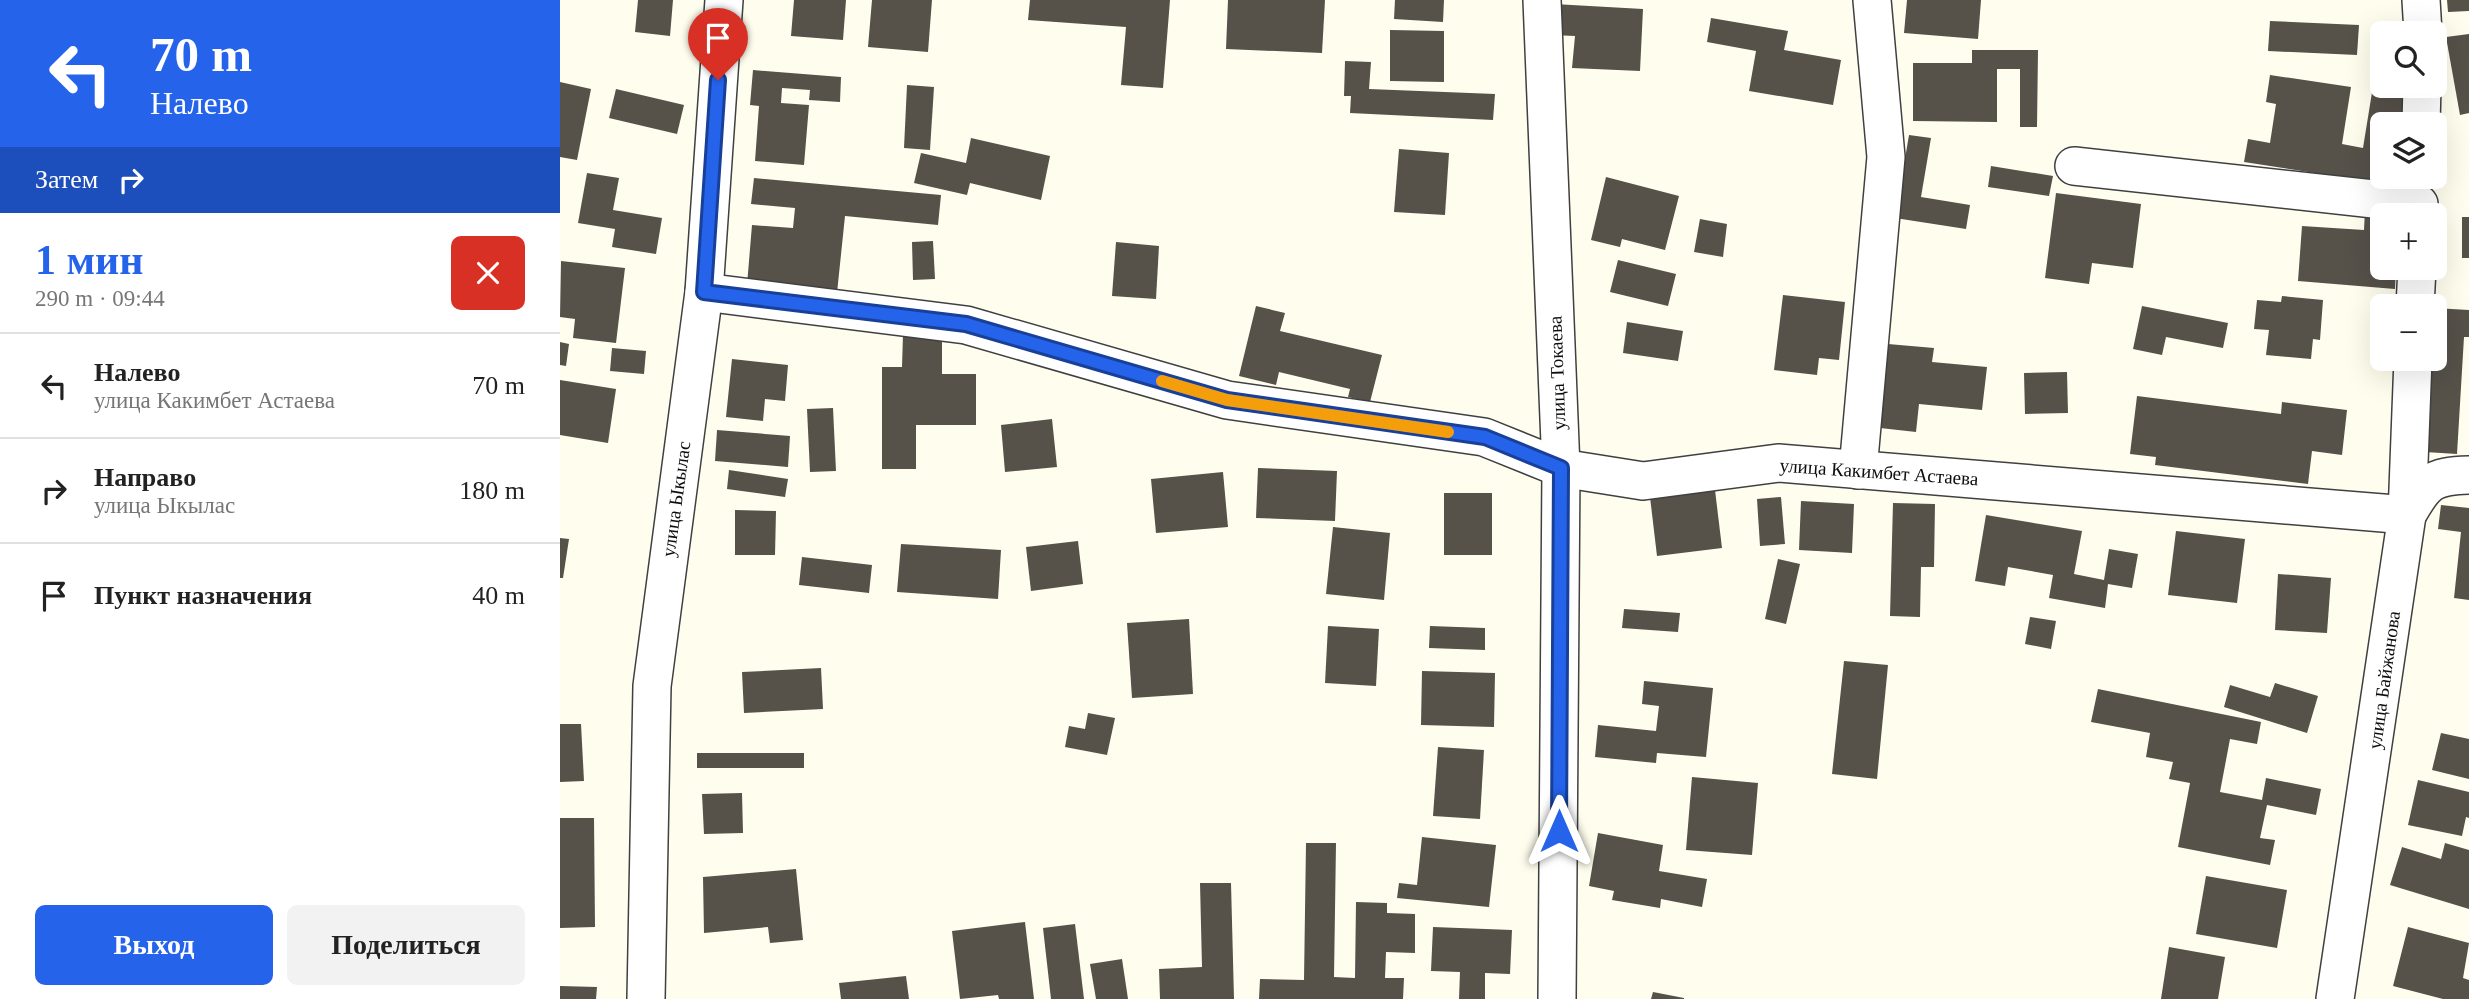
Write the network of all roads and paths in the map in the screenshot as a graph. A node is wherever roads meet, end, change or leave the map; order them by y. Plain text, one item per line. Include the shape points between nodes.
1 (724, 0) edge
2 (1542, 0) edge
3 (1872, 0) edge
4 (2421, 0) edge
5 (2422, 21) edge
6 (2074, 166) dead end
7 (2419, 199) edge
8 (704, 292) junction
9 (2413, 371) edge
10 (1561, 468) junction
11 (1858, 470) junction
12 (2469, 475) edge
13 (2407, 515) junction
14 (646, 999) edge
15 (1557, 999) edge
16 (2334, 999) edge

1 - 8 street, улица Ыкылас
2 - 10 street, улица Токаева
3 - 11 street via 1886,157
4 - 5 street
6 - 7 street
8 - 10 street, улица Какимбет Астаева via 966,324 1227,400 1485,437
8 - 14 street, улица Ыкылас via 652,686
9 - 13 street, улица Байжанова
10 - 11 street, улица Какимбет Астаева via 1643,481 1778,463
10 - 15 street, улица Токаева
11 - 13 street, улица Какимбет Астаева
12 - 13 street via 2442,475 2430,482
13 - 16 street, улица Байжанова

